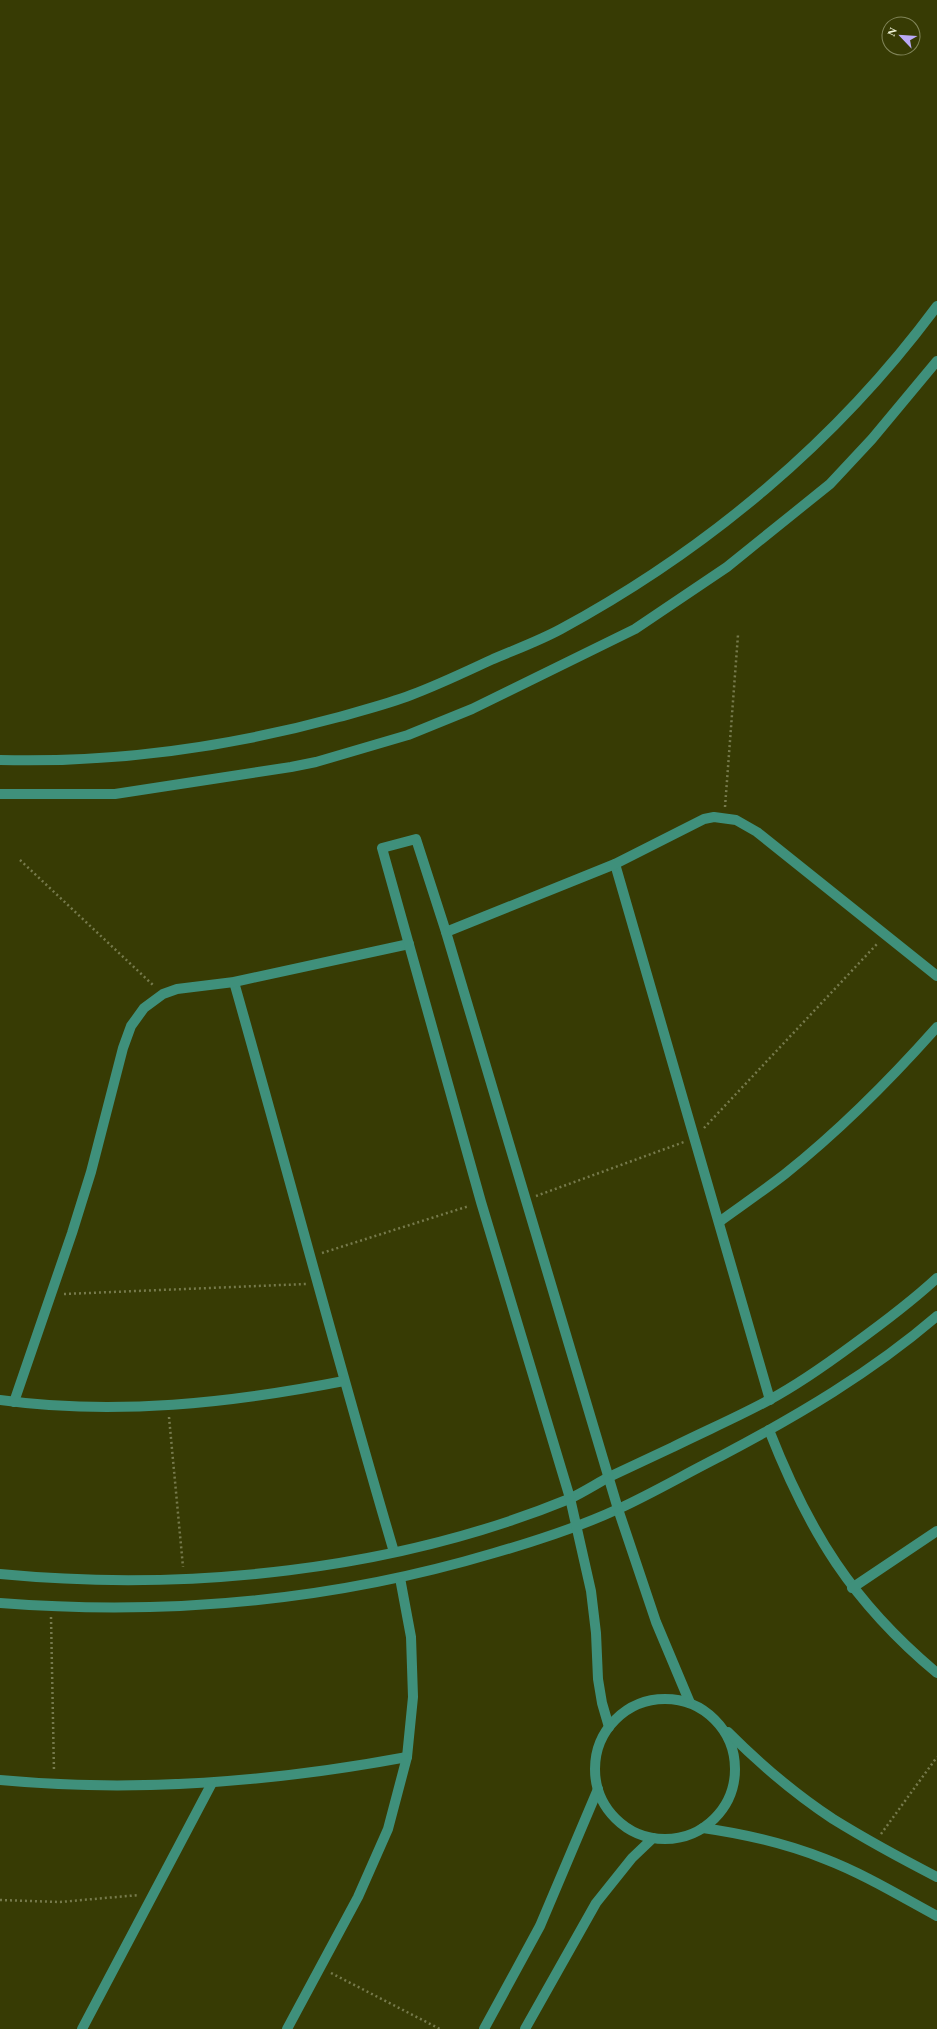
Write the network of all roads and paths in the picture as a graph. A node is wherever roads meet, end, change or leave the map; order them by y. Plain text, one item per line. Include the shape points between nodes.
1 (937, 306) edge
2 (937, 361) edge
3 (738, 634) dead end
4 (0, 760) edge
5 (0, 794) edge
6 (724, 818) junction
7 (20, 860) dead end
8 (615, 864) junction
9 (446, 932) junction
10 (885, 935) junction
11 (409, 944) junction
12 (937, 976) edge
13 (234, 982) junction
14 (163, 994) junction
15 (937, 1026) edge
16 (694, 1138) junction
17 (526, 1200) junction
18 (481, 1202) junction
19 (719, 1222) junction
20 (311, 1256) junction
21 (937, 1278) edge
22 (319, 1284) junction
23 (53, 1294) junction
24 (937, 1316) edge
25 (344, 1381) junction
26 (0, 1400) edge
27 (770, 1400) junction
28 (14, 1402) junction
29 (168, 1405) junction
30 (770, 1430) junction
31 (608, 1478) junction
32 (570, 1498) junction
33 (618, 1509) junction
34 (576, 1526) junction
35 (937, 1531) edge
36 (394, 1552) junction
37 (0, 1574) edge
38 (400, 1578) junction
39 (184, 1580) junction
40 (852, 1588) junction
41 (0, 1603) edge
42 (51, 1607) junction
43 (937, 1673) edge
44 (690, 1703) junction
45 (721, 1726) junction
46 (609, 1727) junction
47 (407, 1757) junction
48 (937, 1757) edge
49 (0, 1780) edge
50 (212, 1783) junction
51 (54, 1784) junction
52 (598, 1789) junction
53 (703, 1828) junction
54 (653, 1838) junction
55 (874, 1844) junction
56 (937, 1877) edge
57 (154, 1893) junction
58 (0, 1900) edge
59 (937, 1916) edge
60 (320, 1967) junction
61 (82, 2029) edge
62 (286, 2029) edge
63 (440, 2029) edge
64 (484, 2029) edge
65 (525, 2029) edge

1 - 4 street via 890,366 850,411 771,485 648,576 558,631 411,696 308,725 240,740 170,751 96,758
2 - 5 street via 872,439 830,484 727,567 635,629 505,694 408,734 291,767 114,794
3 - 6 path
6 - 8 street via 714,817 695,823
6 - 10 street via 736,820 752,829
7 - 14 path
8 - 9 street
8 - 16 street
9 - 11 street via 416,838 382,848
9 - 17 street
10 - 12 street
10 - 16 path
11 - 13 street
11 - 18 street
13 - 14 street via 191,986
13 - 20 street
14 - 23 street via 144,1008 125,1040 91,1172
15 - 19 street via 906,1062 847,1120 785,1174
16 - 17 path
16 - 19 street
17 - 31 street
18 - 20 path
18 - 32 street
19 - 27 street
20 - 22 street
21 - 27 street via 910,1303 826,1364
22 - 23 path
22 - 25 street
23 - 28 street
24 - 30 street via 826,1397
25 - 29 street via 234,1400
25 - 36 street
26 - 28 street
27 - 31 street
28 - 29 street via 94,1406
29 - 39 path
30 - 33 street
30 - 40 street via 806,1515
31 - 32 street
31 - 33 street
32 - 34 street
32 - 36 street via 483,1528
33 - 34 street
33 - 44 street via 656,1622
34 - 38 street via 518,1546
34 - 46 street via 591,1591 598,1679
35 - 40 street
36 - 39 street via 317,1566
37 - 39 street via 114,1581
38 - 42 street via 270,1600 192,1606
38 - 47 street via 411,1637 413,1697
40 - 43 street via 910,1651
41 - 42 street
42 - 51 path
44 - 45 street via 702,1708
44 - 46 street via 665,1698 646,1702 628,1709
45 - 53 street via 734,1755 733,1787 722,1810
45 - 55 street via 793,1790
46 - 52 street via 602,1738 596,1763
47 - 50 street via 341,1770
47 - 60 street via 388,1829 358,1897
48 - 55 path
49 - 51 street
50 - 51 street via 133,1786
50 - 57 street
52 - 54 street via 610,1812 619,1822 629,1829
52 - 64 street via 540,1926
53 - 54 street via 679,1838
53 - 59 street via 765,1839 825,1859 854,1871
54 - 65 street via 632,1858 596,1903
55 - 56 street
57 - 58 path via 60,1902
57 - 61 street
60 - 62 street
60 - 63 path

